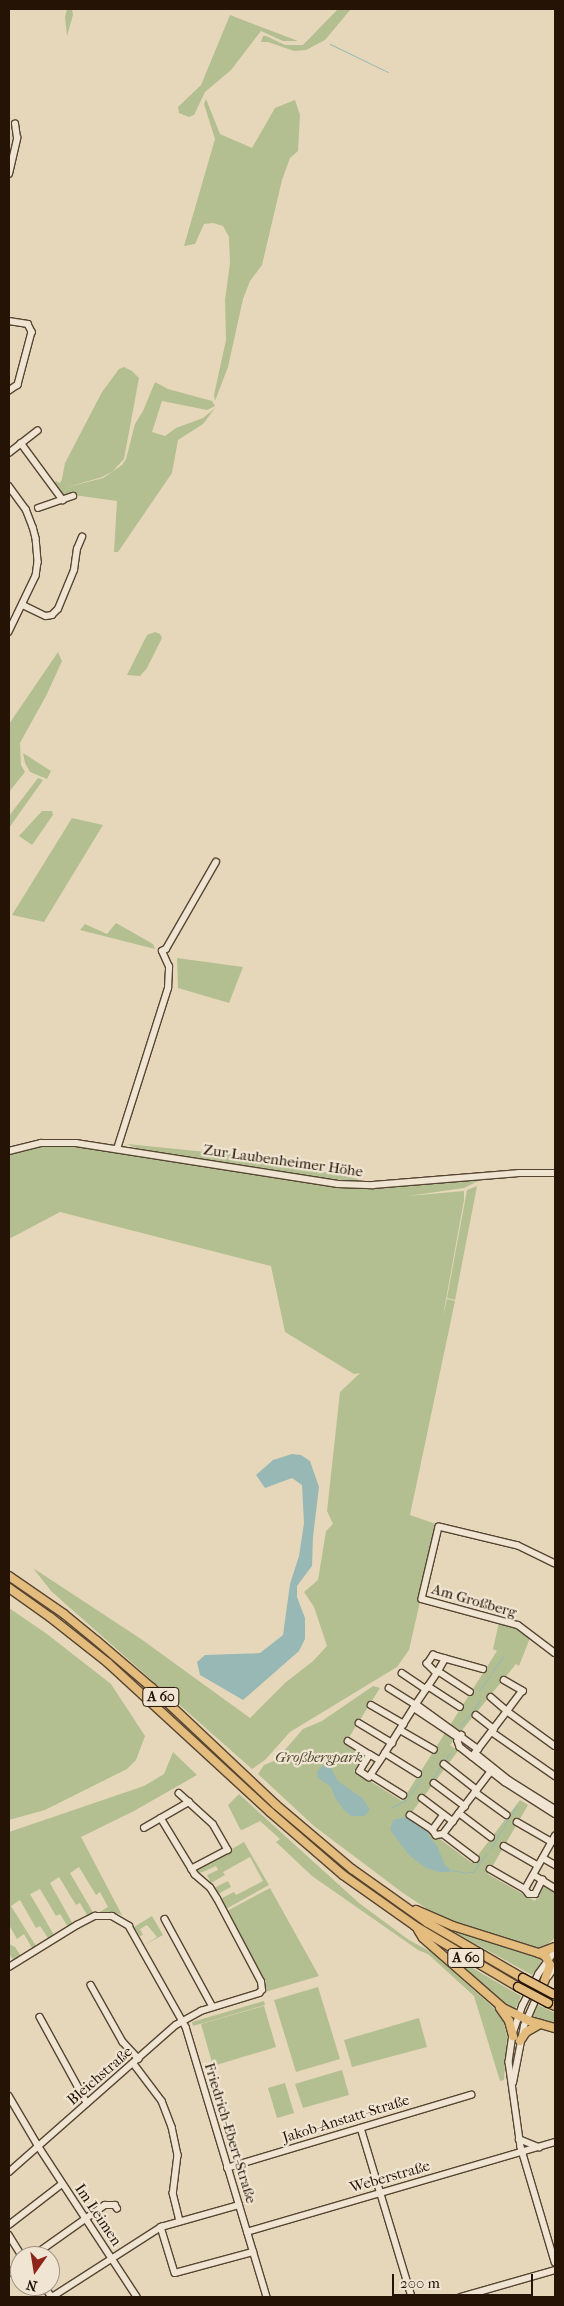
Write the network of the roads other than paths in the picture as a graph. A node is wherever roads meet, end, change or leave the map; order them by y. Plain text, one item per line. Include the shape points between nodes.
1 (15, 124) dead end
2 (9, 174) edge
3 (9, 320) edge
4 (9, 391) edge
5 (37, 431) dead end
6 (21, 443) junction
7 (9, 453) edge
8 (9, 486) edge
9 (73, 496) dead end
10 (63, 500) junction
11 (38, 508) dead end
12 (82, 537) dead end
13 (23, 605) junction
14 (9, 632) edge
15 (216, 862) dead end
16 (117, 1149) junction
17 (9, 1150) edge
18 (555, 1174) edge
19 (555, 1564) edge
20 (9, 1576) edge
21 (9, 1588) edge
22 (555, 1653) edge
23 (445, 1659) junction
24 (483, 1669) dead end
25 (437, 1672) junction
26 (402, 1674) dead end
27 (504, 1680) dead end
28 (427, 1687) junction
29 (389, 1688) dead end
30 (470, 1692) dead end
31 (491, 1697) dead end
32 (372, 1704) dead end
33 (415, 1706) junction
34 (460, 1707) dead end
35 (507, 1711) junction
36 (476, 1715) dead end
37 (359, 1723) dead end
38 (402, 1727) junction
39 (493, 1731) junction
40 (460, 1737) junction
41 (348, 1741) dead end
42 (392, 1743) junction
43 (555, 1746) edge
44 (434, 1750) dead end
45 (385, 1753) junction
46 (475, 1753) junction
47 (370, 1755) junction
48 (380, 1762) junction
49 (444, 1764) dead end
50 (492, 1770) junction
51 (371, 1774) junction
52 (418, 1774) dead end
53 (555, 1776) edge
54 (434, 1783) dead end
55 (476, 1791) junction
56 (179, 1793) dead end
57 (403, 1795) dead end
58 (528, 1795) junction
59 (422, 1798) dead end
60 (189, 1802) junction
61 (464, 1806) junction
62 (555, 1809) edge
63 (459, 1813) junction
64 (555, 1814) edge
65 (444, 1815) junction
66 (507, 1815) dead end
67 (410, 1816) dead end
68 (161, 1818) junction
69 (453, 1822) junction
70 (517, 1822) dead end
71 (144, 1828) dead end
72 (433, 1830) junction
73 (443, 1834) junction
74 (491, 1837) dead end
75 (554, 1840) edge
76 (504, 1846) dead end
77 (543, 1858) junction
78 (476, 1860) dead end
79 (555, 1865) edge
80 (538, 1866) junction
81 (192, 1869) junction
82 (490, 1869) dead end
83 (534, 1875) junction
84 (542, 1880) junction
85 (555, 1888) edge
86 (525, 1889) junction
87 (392, 1898) junction
88 (165, 1919) dead end
89 (415, 1926) junction
90 (555, 1947) edge
91 (539, 1952) junction
92 (555, 1952) edge
93 (552, 1961) edge
94 (9, 1967) edge
95 (555, 1967) edge
96 (544, 1982) junction
97 (91, 1985) dead end
98 (554, 1995) edge
99 (492, 1999) junction
100 (552, 2005) edge
101 (213, 2007) junction
102 (40, 2018) dead end
103 (522, 2018) junction
104 (183, 2021) junction
105 (540, 2024) junction
106 (555, 2028) edge
107 (513, 2036) junction
108 (520, 2041) junction
109 (139, 2059) junction
110 (134, 2064) junction
111 (513, 2090) junction
112 (472, 2095) dead end
113 (9, 2096) edge
114 (87, 2104) junction
115 (360, 2128) junction
116 (520, 2139) junction
117 (555, 2142) edge
118 (38, 2146) junction
119 (539, 2147) junction
120 (522, 2152) junction
121 (228, 2168) junction
122 (9, 2172) edge
123 (62, 2184) junction
124 (380, 2193) junction
125 (239, 2205) junction
126 (117, 2208) dead end
127 (85, 2220) junction
128 (180, 2221) junction
129 (9, 2224) edge
130 (161, 2227) junction
131 (247, 2232) junction
132 (9, 2235) edge
133 (16, 2246) edge
134 (47, 2246) edge
135 (253, 2252) junction
136 (112, 2258) junction
137 (555, 2262) edge
138 (555, 2270) edge
139 (134, 2296) edge
140 (52, 2297) edge
141 (267, 2297) edge
142 (412, 2297) edge
143 (461, 2297) edge

1 - 2 street via 17,138
3 - 4 street via 28,324 32,332 18,385
5 - 6 street
6 - 7 street
6 - 10 street
8 - 13 street via 26,509 38,549 36,576
9 - 10 street
10 - 11 street
12 - 13 street via 74,570 58,609 46,616
13 - 14 street
15 - 16 street via 166,949 162,950 169,967 168,988
16 - 17 street, Zur Laubenheimer Höhe via 60,1142
16 - 18 street, Zur Laubenheimer Höhe via 338,1184 373,1185 520,1173
19 - 22 street, Am Großberg via 518,1546 439,1527 422,1599 518,1625
20 - 87 highway, A 60 via 97,1641 297,1823
21 - 89 highway, A 60 via 108,1663 320,1856
23 - 24 street
23 - 25 street
23 - 25 street via 433,1655 427,1664
25 - 28 street
25 - 30 street
26 - 28 street
27 - 35 street via 524,1692
28 - 33 street
28 - 34 street
29 - 33 street
31 - 35 street
32 - 38 street
33 - 38 street
33 - 40 street
35 - 39 street
35 - 43 street
36 - 39 street
37 - 42 street
38 - 42 street
38 - 44 street
39 - 46 street
39 - 53 street
40 - 46 street
40 - 46 street via 458,1745
41 - 47 street
42 - 45 street
45 - 48 street
45 - 52 street
46 - 50 street
47 - 48 street
47 - 51 street via 360,1771 370,1777
48 - 51 street
49 - 55 street
50 - 55 street
50 - 58 street
51 - 57 street
54 - 61 street
55 - 61 street
55 - 66 street
56 - 60 street
58 - 62 street
58 - 64 street
59 - 65 street
60 - 68 street
60 - 81 street via 213,1824 228,1850
61 - 63 street
63 - 69 street
63 - 74 street
65 - 69 street
65 - 72 street
67 - 72 street
68 - 71 street
68 - 81 street
69 - 73 street
70 - 75 street
72 - 73 street via 436,1835
73 - 78 street
75 - 77 street
76 - 80 street
77 - 79 street
77 - 80 street
80 - 83 street
81 - 101 street, Bleichstraße via 217,1899 262,1986 260,1993
82 - 86 street
83 - 84 street
83 - 86 street
84 - 85 street
84 - 86 street via 535,1894 528,1894
87 - 91 highway via 453,1926
87 - 98 highway, A 60, bridge via 468,1948
88 - 101 street
89 - 99 highway via 423,1938
89 - 100 highway, A 60, bridge
90 - 91 highway
91 - 93 highway
92 - 93 street
93 - 96 highway
93 - 103 street via 530,1990
94 - 104 street, Friedrich-Ebert-Straße via 95,1916 112,1916 130,1928
95 - 96 street
96 - 103 street
97 - 109 street via 123,2042
99 - 103 highway
99 - 107 highway via 508,2018
101 - 104 street, Bleichstraße
102 - 114 street
103 - 105 highway
103 - 107 street
103 - 108 street
104 - 109 street, Bleichstraße
104 - 121 street, Friedrich-Ebert-Straße
105 - 106 highway
105 - 108 highway via 526,2032
107 - 111 street via 509,2062
108 - 111 street
109 - 110 street, Bleichstraße
110 - 114 street, Bleichstraße
110 - 128 street via 162,2101 172,2127 178,2155 174,2205
111 - 116 street
112 - 115 street, Jakob-Anstatt-Straße
113 - 118 street, Im Leimen
114 - 118 street, Bleichstraße
115 - 121 street, Jakob-Anstatt-Straße
115 - 124 street
116 - 119 street
116 - 120 street
117 - 119 street, Weberstraße
118 - 122 street, Bleichstraße
118 - 123 street, Im Leimen
119 - 120 street, Weberstraße
120 - 124 street, Weberstraße
120 - 137 street
121 - 125 street, Friedrich-Ebert-Straße
123 - 127 street, Im Leimen
123 - 129 street
124 - 131 street, Weberstraße
124 - 142 street
125 - 128 street
125 - 131 street, Friedrich-Ebert-Straße
126 - 127 street via 105,2205
127 - 134 street
127 - 136 street, Im Leimen
128 - 130 street
130 - 135 street via 175,2273
130 - 136 street
131 - 135 street, Friedrich-Ebert-Straße
132 - 133 street
135 - 141 street, Friedrich-Ebert-Straße
136 - 139 street, Im Leimen
136 - 140 street
138 - 143 street

